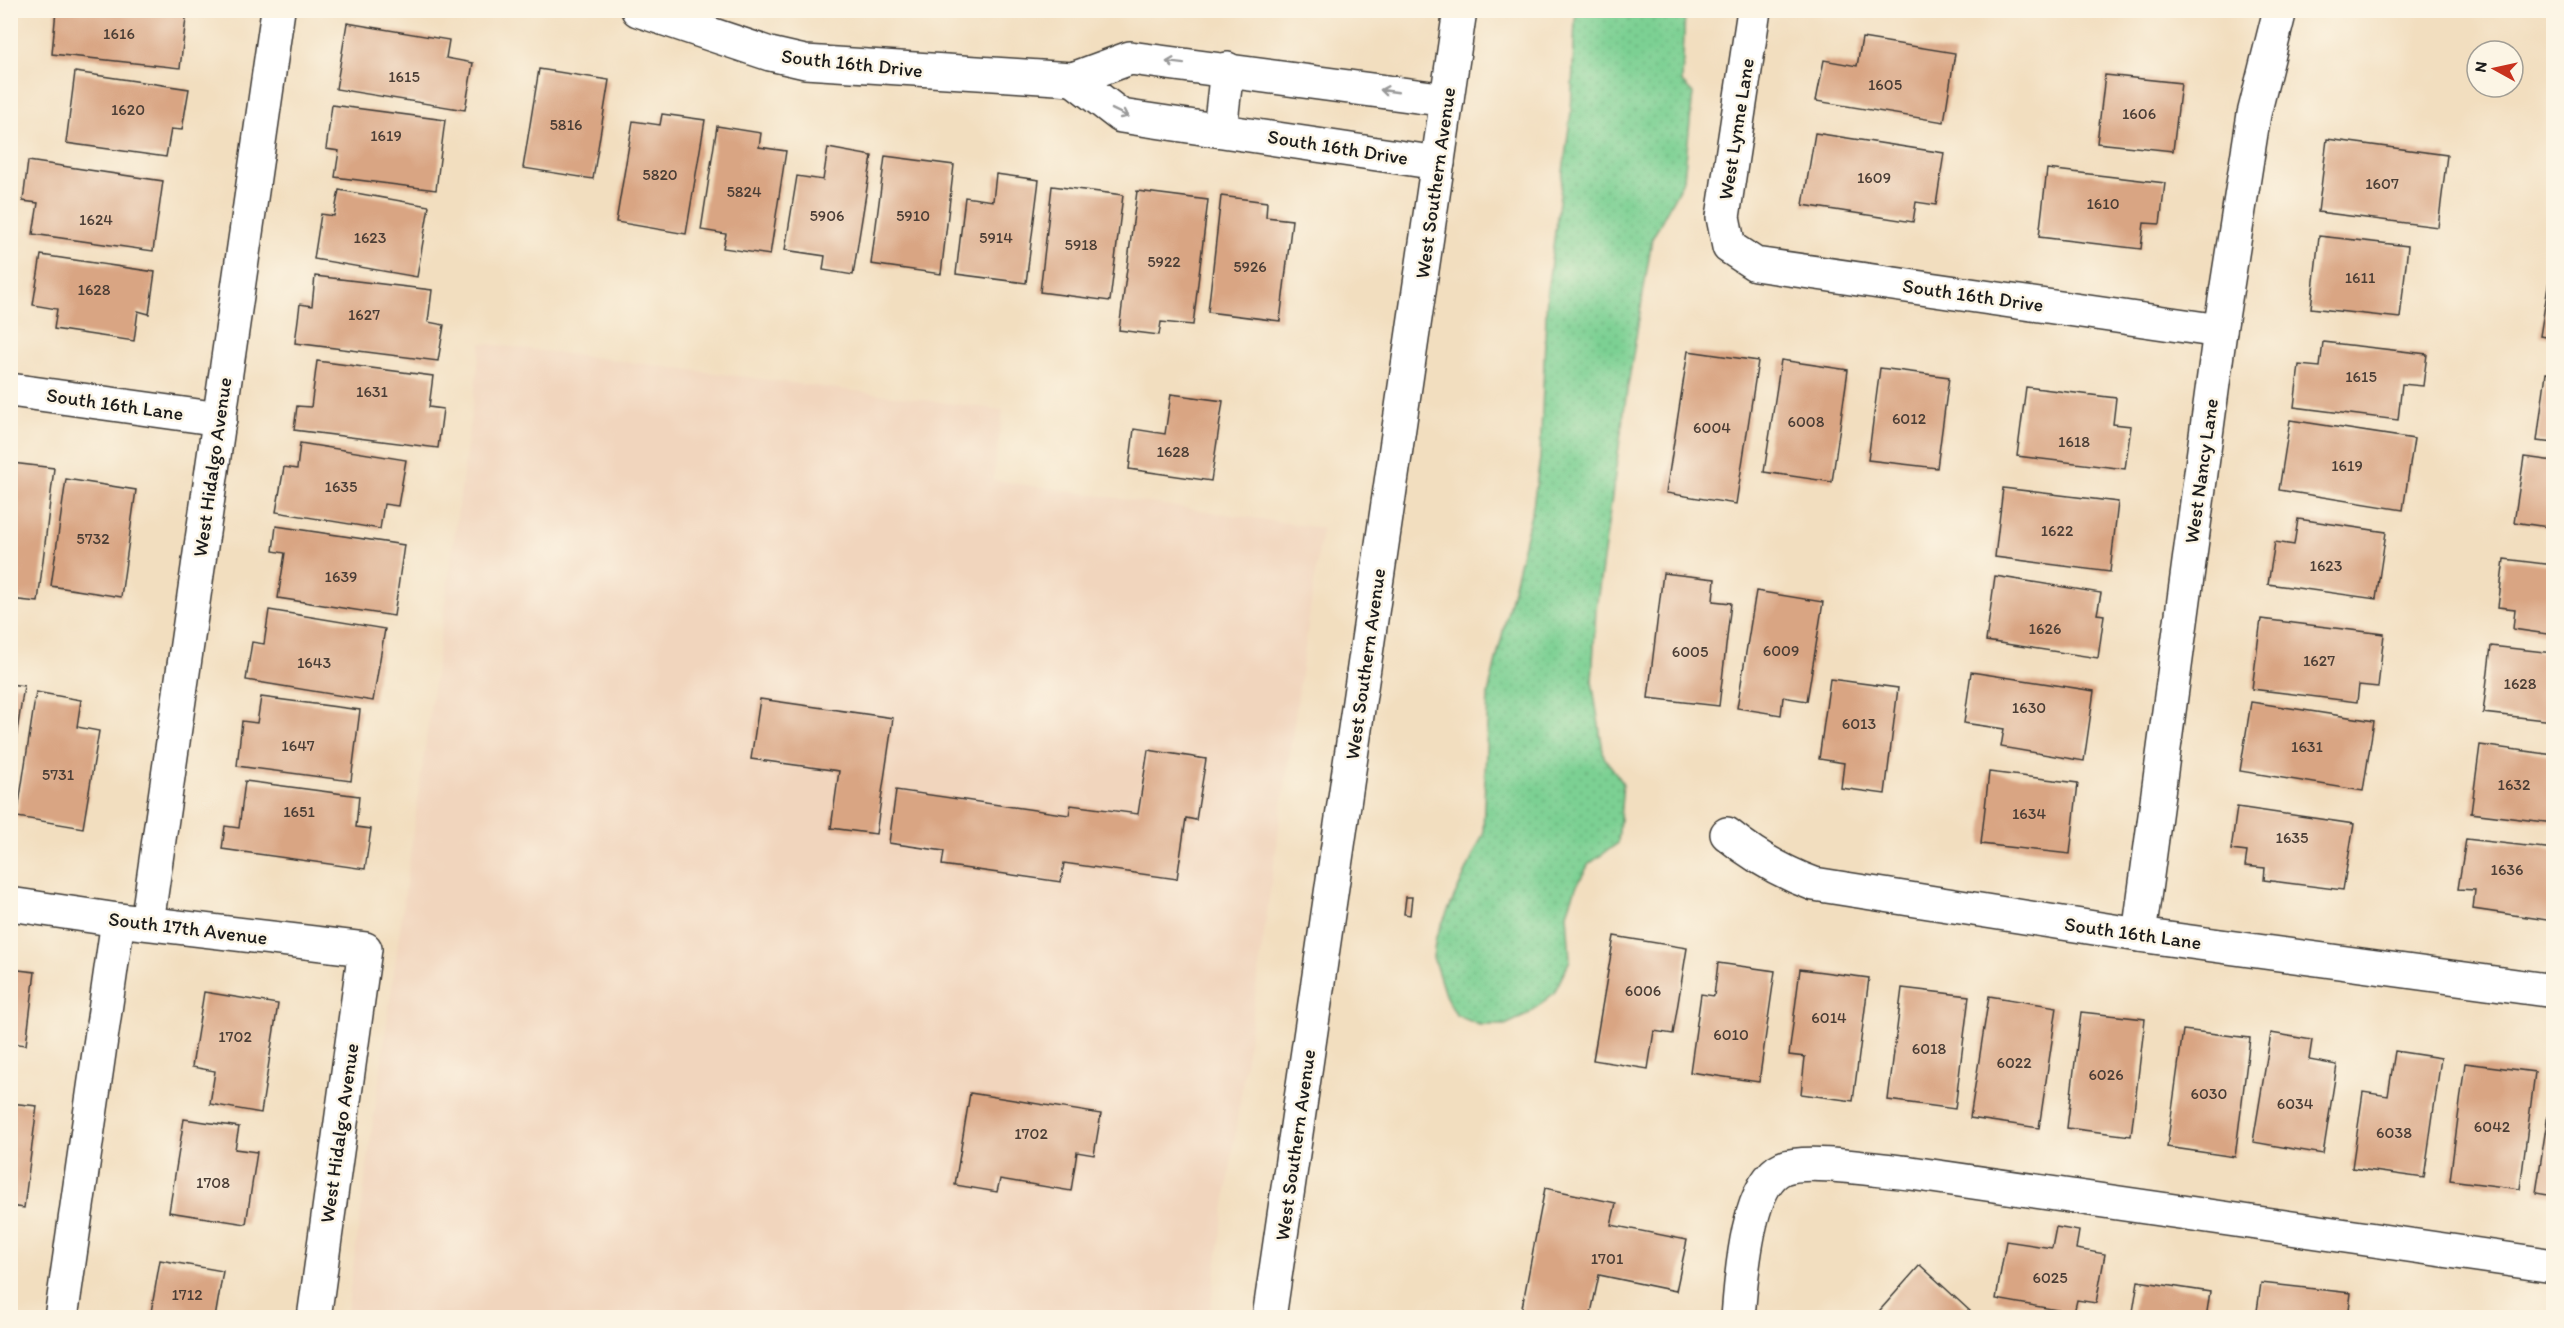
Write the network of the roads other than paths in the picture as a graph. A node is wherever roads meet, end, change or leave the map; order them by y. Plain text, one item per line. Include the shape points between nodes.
1 (278, 10) edge
2 (638, 10) edge
3 (1460, 10) edge
4 (1754, 10) edge
5 (2280, 10) edge
6 (1227, 69) junction
7 (1073, 79) junction
8 (1447, 100) junction
9 (1220, 130) junction
10 (1438, 163) junction
11 (1729, 247) joint
12 (2220, 331) junction
13 (10, 390) edge
14 (219, 419) junction
15 (1727, 834) dead end
16 (10, 904) edge
17 (132, 922) junction
18 (2139, 935) junction
19 (365, 949) joint
20 (2553, 991) edge
21 (2553, 1266) edge
22 (62, 1317) edge
23 (314, 1317) edge
24 (1269, 1317) edge
25 (1738, 1317) edge

1 - 14 street, West Hidalgo Avenue
2 - 7 street, South 16th Drive via 805,62
3 - 8 street, West Southern Avenue
4 - 11 street, West Lynne Lane via 1723,217
5 - 12 street, West Nancy Lane via 2254,114
6 -> 7 street, South 16th Drive via 1130,58
8 -> 6 street, South 16th Drive
6 - 9 street
7 -> 9 street, South 16th Drive via 1121,116
8 - 10 street, West Southern Avenue
9 - 10 street, South 16th Drive
10 - 24 street, West Southern Avenue
11 - 12 street, South 16th Drive via 1755,264
12 - 18 street, West Nancy Lane
13 - 14 street, South 16th Lane
14 - 17 street, West Hidalgo Avenue
15 - 18 street, South 16th Lane via 1754,856 1814,884
16 - 17 street, South 17th Avenue
17 - 19 street, South 17th Avenue
17 - 22 street, West Hidalgo Avenue
18 - 20 street, South 16th Lane
19 - 23 street, West Hidalgo Avenue
21 - 25 street via 1911,1173 1811,1165 1783,1168 1768,1180 1751,1219

